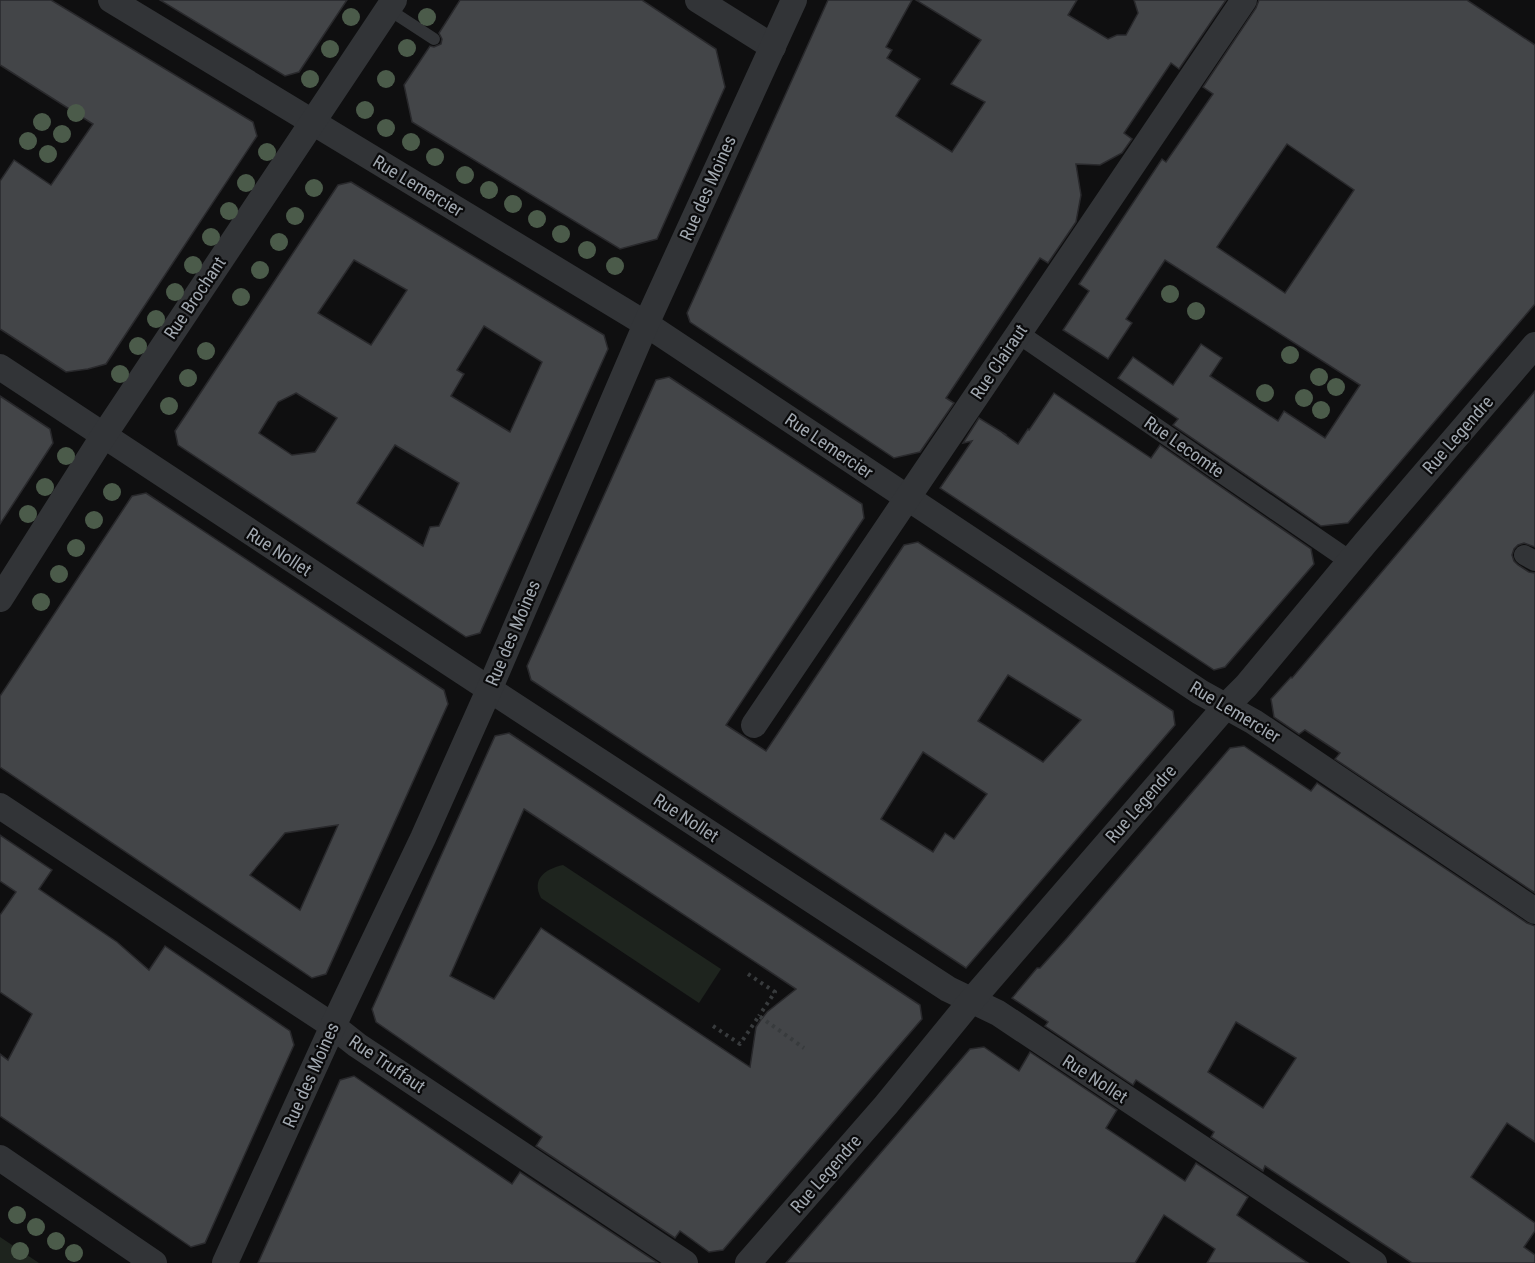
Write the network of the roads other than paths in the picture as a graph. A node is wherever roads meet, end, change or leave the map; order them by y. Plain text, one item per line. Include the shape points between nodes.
1 (111, 0) edge
2 (698, 0) edge
3 (794, 0) edge
4 (1244, 0) edge
5 (391, 5) edge
6 (434, 39) dead end
7 (773, 47) junction
8 (313, 122) junction
9 (646, 324) junction
10 (1019, 334) junction
11 (1535, 345) edge
12 (0, 367) edge
13 (104, 435) junction
14 (908, 498) junction
15 (1350, 561) junction
16 (0, 599) edge
17 (489, 690) junction
18 (1226, 706) junction
19 (754, 724) dead end
20 (0, 806) edge
21 (1535, 911) edge
22 (971, 1001) junction
23 (333, 1026) junction
24 (0, 1158) edge
25 (154, 1263) edge
26 (225, 1263) edge
27 (685, 1263) edge
28 (748, 1263) edge
29 (1374, 1263) edge

1 - 8 street, Rue Lemercier
2 - 7 street
3 - 7 street, Rue des Moines
4 - 10 street, Rue Clairaut
5 - 6 lane
5 - 8 street, Rue Brochant
7 - 9 street, Rue des Moines
8 - 9 street, Rue Lemercier
8 - 13 street, Rue Brochant
9 - 14 street, Rue Lemercier
9 - 17 street, Rue des Moines
10 - 14 street, Rue Clairaut
10 - 15 street, Rue Lecomte
11 - 15 street, Rue Legendre
12 - 13 street, Rue Nollet
13 - 16 street, Rue Brochant
13 - 17 street, Rue Nollet
14 - 18 street, Rue Lemercier
14 - 19 street, Rue Clairaut
15 - 18 street, Rue Legendre
17 - 22 street, Rue Nollet
17 - 23 street, Rue des Moines
18 - 21 street, Rue Lemercier
18 - 22 street, Rue Legendre
20 - 23 street, Rue Truffaut
22 - 28 street, Rue Legendre
22 - 29 street, Rue Nollet via 998,1013
23 - 26 street, Rue des Moines
23 - 27 street, Rue Truffaut
24 - 25 street

